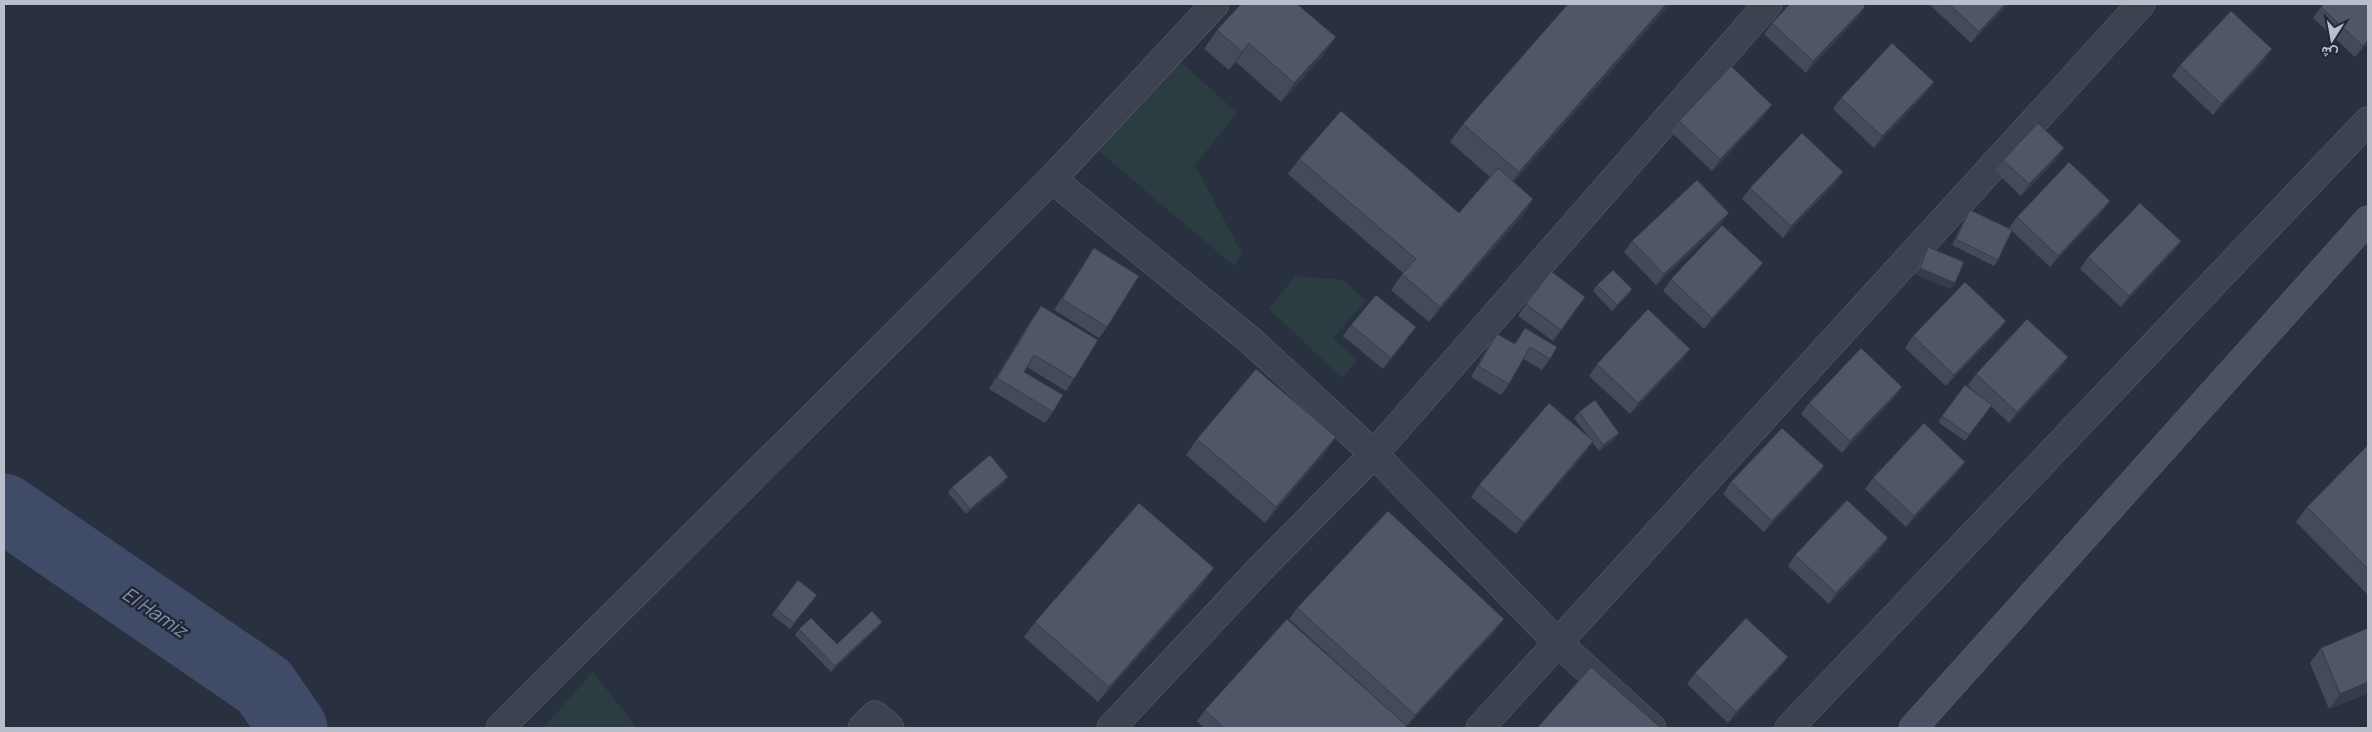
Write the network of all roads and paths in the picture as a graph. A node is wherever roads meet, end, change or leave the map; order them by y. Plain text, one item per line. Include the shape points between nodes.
1 (1215, 4) edge
2 (1768, 4) edge
3 (2141, 4) edge
4 (2368, 120) edge
5 (1052, 179) junction
6 (2368, 220) edge
7 (1374, 454) junction
8 (1557, 642) junction
9 (500, 728) edge
10 (862, 728) edge
11 (890, 728) edge
12 (1110, 728) edge
13 (1480, 728) edge
14 (1652, 728) edge
15 (1789, 728) edge
16 (1913, 728) edge

1 - 5 street
2 - 7 street
3 - 8 street
4 - 15 street
5 - 7 street via 1250,340
5 - 9 street
6 - 16 main road
7 - 8 street
7 - 12 street
8 - 13 street
8 - 14 street
10 - 11 street via 875,715

